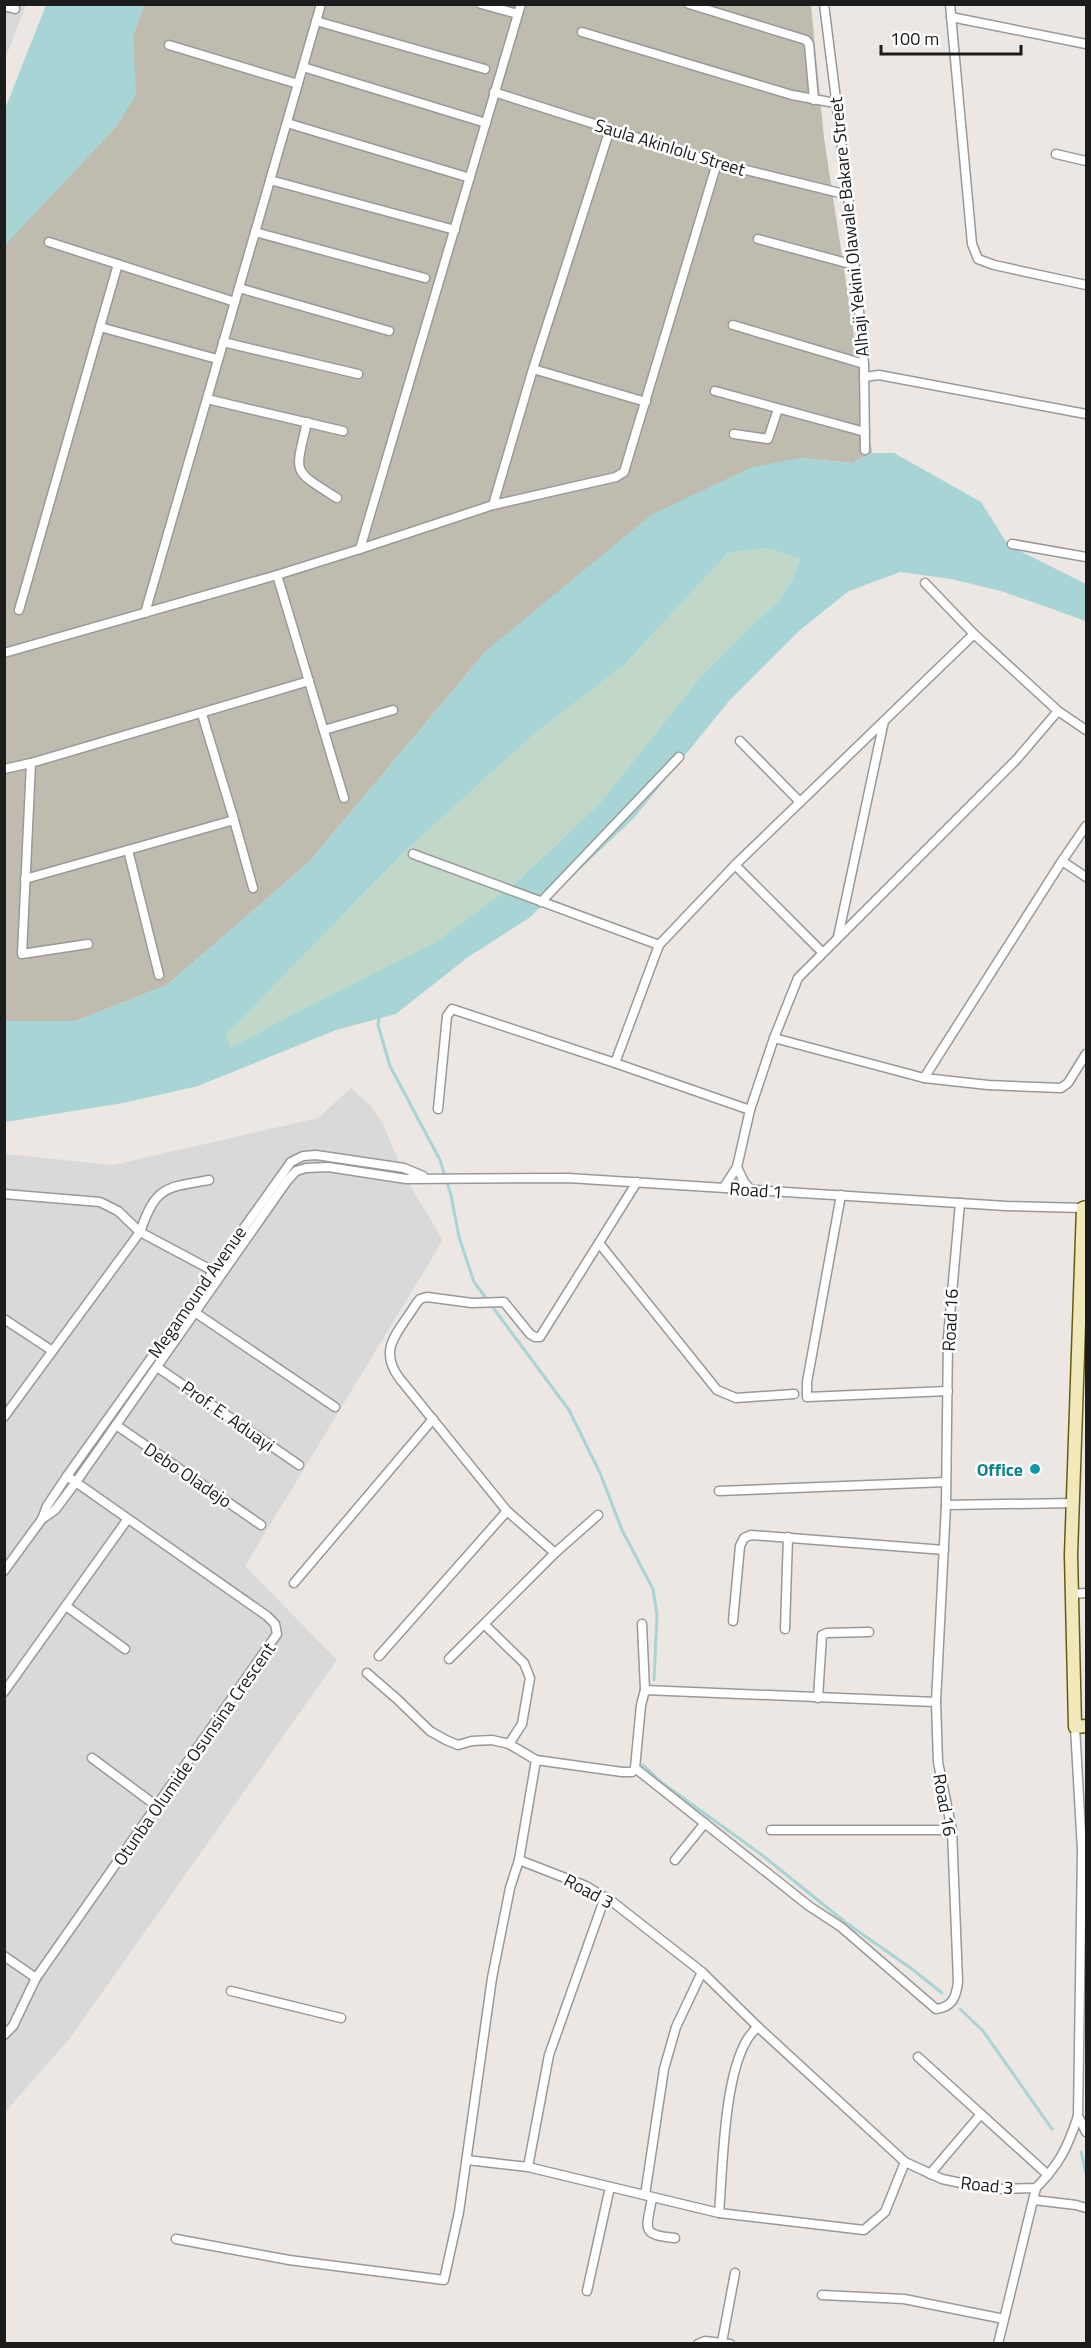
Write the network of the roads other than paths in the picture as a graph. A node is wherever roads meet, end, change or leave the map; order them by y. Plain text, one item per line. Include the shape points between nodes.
1 (321, 4) edge
2 (481, 4) edge
3 (521, 4) edge
4 (688, 4) edge
5 (824, 4) edge
6 (950, 4) edge
7 (4, 6) edge
8 (15, 9) dead end
9 (518, 14) junction
10 (951, 17) junction
11 (316, 21) junction
12 (582, 32) dead end
13 (1086, 44) edge
14 (169, 45) dead end
15 (303, 67) junction
16 (485, 69) dead end
17 (298, 84) junction
18 (494, 93) junction
19 (814, 100) junction
20 (835, 103) junction
21 (286, 123) junction
22 (486, 123) junction
23 (610, 129) junction
24 (1056, 154) dead end
25 (1086, 161) edge
26 (717, 163) junction
27 (470, 178) junction
28 (270, 180) junction
29 (848, 195) junction
30 (455, 230) junction
31 (255, 232) junction
32 (758, 239) dead end
33 (49, 242) dead end
34 (118, 264) junction
35 (854, 265) junction
36 (425, 278) dead end
37 (1086, 285) edge
38 (239, 288) junction
39 (235, 302) junction
40 (733, 325) dead end
41 (100, 327) junction
42 (389, 331) dead end
43 (223, 342) junction
44 (217, 359) junction
45 (864, 364) junction
46 (533, 369) junction
47 (358, 374) dead end
48 (864, 377) junction
49 (715, 391) dead end
50 (207, 399) junction
51 (646, 402) junction
52 (778, 409) junction
53 (1086, 414) edge
54 (307, 422) junction
55 (343, 431) dead end
56 (865, 432) junction
57 (734, 434) dead end
58 (865, 450) dead end
59 (337, 498) dead end
60 (493, 505) junction
61 (1012, 544) dead end
62 (360, 549) junction
63 (1086, 557) edge
64 (278, 575) junction
65 (925, 583) dead end
66 (19, 610) dead end
67 (145, 613) junction
68 (974, 634) junction
69 (4, 653) edge
70 (309, 681) junction
71 (393, 710) dead end
72 (1058, 711) junction
73 (202, 714) junction
74 (884, 720) junction
75 (324, 730) junction
76 (1086, 730) edge
77 (740, 741) dead end
78 (679, 757) dead end
79 (31, 763) junction
80 (4, 769) edge
81 (344, 798) dead end
82 (800, 802) junction
83 (234, 820) junction
84 (1086, 825) edge
85 (128, 850) junction
86 (413, 854) dead end
87 (1062, 861) junction
88 (735, 865) junction
89 (1086, 877) edge
90 (25, 879) junction
91 (253, 888) dead end
92 (541, 902) junction
93 (838, 937) junction
94 (88, 945) dead end
95 (659, 945) junction
96 (822, 952) junction
97 (159, 975) dead end
98 (774, 1038) junction
99 (1086, 1054) edge
100 (615, 1063) junction
101 (924, 1077) junction
102 (438, 1109) dead end
103 (750, 1110) junction
104 (737, 1167) junction
105 (404, 1168) joint
106 (430, 1178) junction
107 (406, 1179) joint
108 (209, 1180) dead end
109 (637, 1182) junction
110 (724, 1187) junction
111 (752, 1190) junction
112 (4, 1194) edge
113 (841, 1196) junction
114 (960, 1203) junction
115 (1085, 1207) edge
116 (140, 1232) junction
117 (599, 1243) junction
118 (212, 1270) junction
119 (222, 1276) junction
120 (196, 1313) junction
121 (4, 1319) edge
122 (1082, 1333) edge
123 (51, 1350) junction
124 (157, 1367) junction
125 (948, 1391) junction
126 (794, 1394) dead end
127 (335, 1407) dead end
128 (4, 1417) edge
129 (434, 1419) junction
130 (116, 1425) junction
131 (298, 1465) dead end
132 (67, 1476) junction
133 (76, 1482) junction
134 (946, 1482) junction
135 (719, 1491) dead end
136 (1072, 1503) junction
137 (946, 1505) junction
138 (507, 1511) junction
139 (598, 1515) dead end
140 (42, 1519) junction
141 (127, 1520) junction
142 (261, 1525) dead end
143 (788, 1537) junction
144 (944, 1550) junction
145 (555, 1553) junction
146 (4, 1571) edge
147 (294, 1583) dead end
148 (1086, 1593) edge
149 (1071, 1594) junction
150 (66, 1606) junction
151 (733, 1621) dead end
152 (642, 1624) dead end
153 (485, 1625) junction
154 (785, 1629) dead end
155 (869, 1632) dead end
156 (125, 1649) dead end
157 (379, 1656) dead end
158 (449, 1659) dead end
159 (368, 1673) dead end
160 (645, 1690) junction
161 (4, 1692) edge
162 (818, 1698) junction
163 (936, 1702) junction
164 (1080, 1720) edge
165 (508, 1744) junction
166 (92, 1758) dead end
167 (536, 1760) junction
168 (634, 1768) junction
169 (158, 1807) junction
170 (705, 1823) junction
171 (771, 1830) dead end
172 (952, 1830) junction
173 (1084, 1850) edge
174 (519, 1860) junction
175 (675, 1860) dead end
176 (605, 1897) junction
177 (4, 1956) edge
178 (702, 1972) junction
179 (36, 1978) junction
180 (231, 1991) dead end
181 (341, 2018) dead end
182 (758, 2027) junction
183 (4, 2035) edge
184 (918, 2057) dead end
185 (981, 2114) junction
186 (1078, 2116) junction
187 (1086, 2130) edge
188 (467, 2160) junction
189 (905, 2162) junction
190 (528, 2167) junction
191 (930, 2174) junction
192 (1048, 2175) junction
193 (610, 2187) junction
194 (1036, 2188) junction
195 (649, 2197) junction
196 (1034, 2200) junction
197 (1086, 2208) edge
198 (719, 2213) junction
199 (675, 2238) dead end
200 (176, 2239) dead end
201 (735, 2273) dead end
202 (587, 2291) dead end
203 (822, 2295) dead end
204 (1004, 2319) junction
205 (698, 2343) edge
206 (726, 2343) edge
207 (998, 2343) edge

1 - 11 street
2 - 9 street
3 - 9 street
4 - 19 street via 806,40
5 - 20 street, Alhaji Yekini Olawale Bakare Street
6 - 10 street
7 - 8 street
9 - 18 street
10 - 13 street
10 - 37 street via 972,244 978,259
11 - 15 street
11 - 16 street
12 - 19 street
14 - 17 street
15 - 17 street
15 - 22 street
17 - 21 street
18 - 22 street
18 - 23 street, Saula Akinlolu Street
19 - 20 street
20 - 29 street, Alhaji Yekini Olawale Bakare Street
21 - 27 street
21 - 28 street
22 - 27 street
23 - 26 street, Saula Akinlolu Street
23 - 46 street
24 - 25 street
26 - 29 street, Saula Akinlolu Street
26 - 51 street
27 - 30 street
28 - 30 street
28 - 31 street
29 - 35 street, Alhaji Yekini Olawale Bakare Street
30 - 62 street
31 - 36 street
31 - 38 street
32 - 35 street
33 - 34 street
34 - 39 street
34 - 41 street
35 - 45 street, Alhaji Yekini Olawale Bakare Street
38 - 39 street
38 - 42 street
39 - 43 street
40 - 45 street
41 - 44 street
41 - 66 street
43 - 44 street
43 - 47 street
44 - 50 street
45 - 48 street, Alhaji Yekini Olawale Bakare Street
46 - 51 street
46 - 60 street
48 - 53 street via 879,375
48 - 56 street, Alhaji Yekini Olawale Bakare Street
49 - 52 street
50 - 54 street
50 - 67 street
51 - 60 street via 621,476
52 - 56 street
52 - 57 street via 768,439
54 - 55 street
54 - 59 street via 299,470
56 - 58 street, Alhaji Yekini Olawale Bakare Street
60 - 62 street
61 - 63 street
62 - 64 street
64 - 67 street
64 - 70 street
65 - 68 street
67 - 69 street
68 - 72 street
68 - 74 street
70 - 73 street
70 - 75 street
71 - 75 street
72 - 76 street
72 - 93 street via 1017,759
73 - 79 street
73 - 83 street
74 - 82 street
74 - 93 street
75 - 81 street
77 - 82 street
78 - 92 street
79 - 80 street
79 - 90 street
82 - 88 street
83 - 85 street
83 - 91 street
84 - 87 street
85 - 90 street
85 - 97 street
86 - 92 street
87 - 89 street
87 - 101 street
88 - 95 street
88 - 96 street
90 - 94 street via 22,954
92 - 95 street
93 - 96 street
95 - 100 street
96 - 98 street via 795,982
98 - 101 street
98 - 103 street
99 - 101 street via 1061,1088
100 - 102 street via 452,1009 447,1016
100 - 103 street
103 - 104 street
104 - 110 street
104 - 111 street
105 - 106 street, Road 1
105 - 118 street, Megamound Avenue via 316,1155 291,1162
106 - 107 street, Road 1
106 - 109 street, Road 1
107 - 119 street, Megamound Avenue via 328,1167 297,1171
108 - 116 street via 161,1191
109 - 110 street, Road 1
109 - 117 street
110 - 111 street, Road 1
111 - 113 street, Road 1
112 - 116 street via 100,1202 118,1211
113 - 114 street, Road 1
113 - 125 street via 807,1397
114 - 115 street, Road 1
114 - 125 street, Road 16 via 950,1296
115 - 122 street, Road 3
116 - 118 street
116 - 123 street
117 - 126 street via 717,1390 736,1398
117 - 129 street via 540,1337 530,1334 502,1302 420,1299 388,1352 393,1370
118 - 119 street
118 - 132 street, Megamound Avenue
119 - 120 street, Megamound Avenue
120 - 124 street, Megamound Avenue
120 - 127 street
121 - 123 street
122 - 136 street, Road 3
123 - 128 street
124 - 130 street, Megamound Avenue
124 - 131 street, Prof. E. Aduayi
125 - 134 street, Road 16
129 - 138 street
129 - 147 street
130 - 133 street, Megamound Avenue
130 - 142 street, Debo Oladejo
132 - 133 street, Otunba Olumide Osunsina Crescent
132 - 140 street, Megamound Avenue
133 - 140 street, Megamound Avenue
133 - 141 street, Otunba Olumide Osunsina Crescent
134 - 135 street
134 - 137 street, Road 16
136 - 137 street
136 - 149 street, Road 3
137 - 144 street, Road 16
138 - 145 street
138 - 157 street
139 - 145 street
140 - 146 street, Megamound Avenue
141 - 150 street
141 - 169 street, Otunba Olumide Osunsina Crescent via 267,1616 275,1624 277,1634
143 - 144 street
143 - 151 street via 744,1538
143 - 154 street
144 - 163 street, Road 16
145 - 153 street
148 - 149 street
149 - 164 street, Road 3
150 - 156 street
150 - 161 street
152 - 160 street
153 - 158 street
153 - 165 street via 524,1663 530,1678 522,1724
155 - 162 street via 822,1635
159 - 165 street via 430,1731 446,1740 458,1744 480,1740
160 - 162 street
160 - 168 street
162 - 163 street
163 - 172 street, Road 16 via 938,1762
164 - 173 street, Road 3
165 - 167 street
166 - 169 street
167 - 168 street via 622,1772 632,1772
167 - 174 street
168 - 170 street, Road 16
169 - 179 street, Otunba Olumide Osunsina Crescent
170 - 172 street, Road 16 via 841,1927 936,2008 945,2008 952,2002 958,1982
170 - 175 street
171 - 172 street
173 - 186 street, Road 3
174 - 176 street, Road 3
174 - 188 street via 492,1978
176 - 178 street, Road 3
176 - 190 street via 549,2055
177 - 179 street
178 - 182 street, Road 3
178 - 195 street via 676,2027 664,2070
179 - 183 street, Otunba Olumide Osunsina Crescent via 13,2026
180 - 181 street
182 - 189 street, Road 3
182 - 198 street via 741,2049 730,2088
184 - 185 street
185 - 191 street
185 - 192 street
186 - 187 street
186 - 192 street, Road 3 via 1071,2139
188 - 190 street
188 - 200 street via 444,2280 289,2260
189 - 191 street, Road 3
189 - 198 street via 885,2212 864,2230
190 - 193 street
191 - 194 street, Road 3 via 998,2189
192 - 194 street, Road 3
193 - 195 street
193 - 202 street
194 - 196 street
195 - 198 street
195 - 199 street via 650,2233
196 - 197 street
196 - 204 street
201 - 206 street
203 - 204 street via 904,2299
204 - 207 street
205 - 206 street

